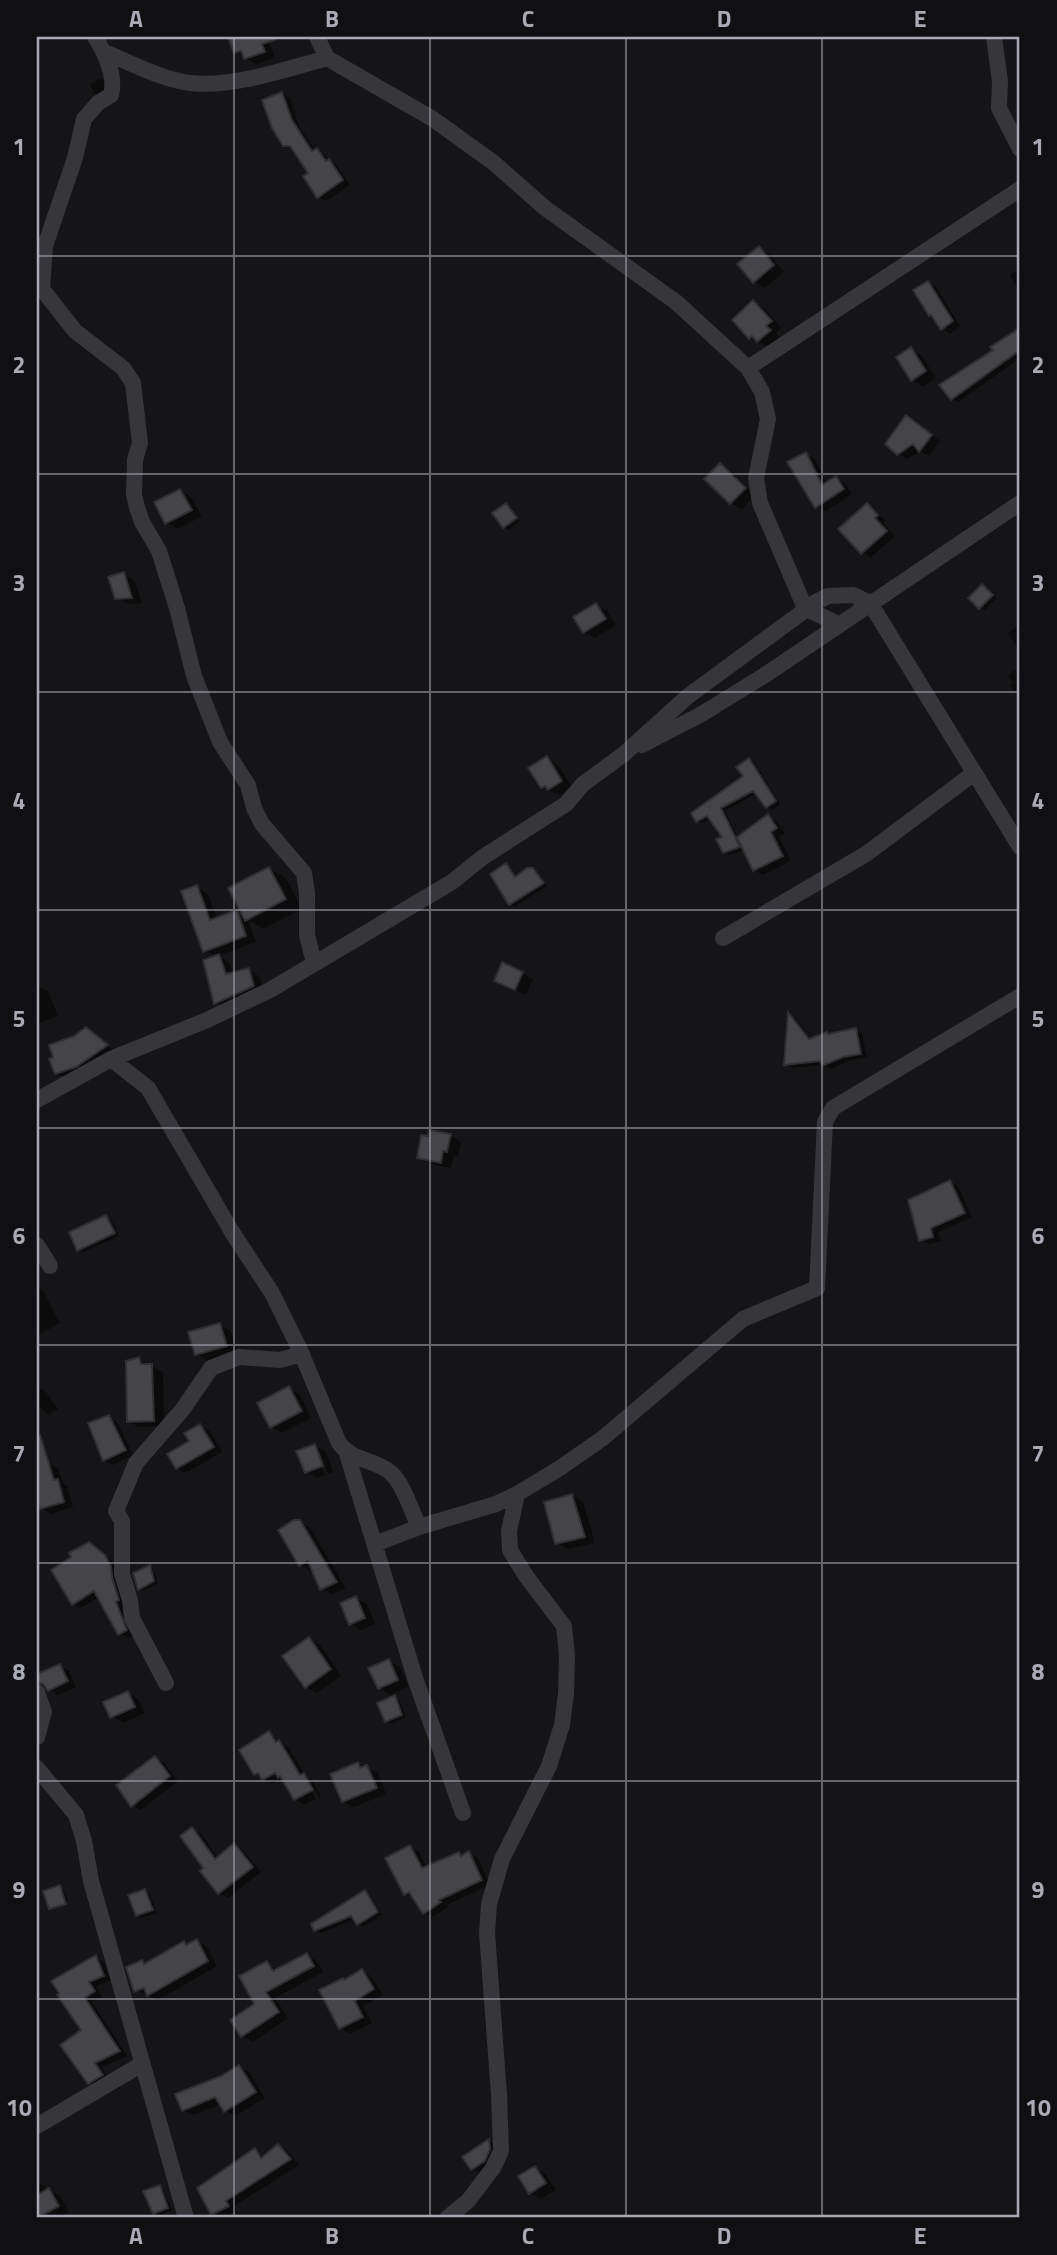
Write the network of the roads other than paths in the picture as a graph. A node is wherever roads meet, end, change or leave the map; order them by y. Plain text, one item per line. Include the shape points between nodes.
1 (95, 37) edge
2 (317, 37) edge
3 (997, 37) edge
4 (104, 52) junction
5 (327, 58) junction
6 (1020, 149) edge
7 (1020, 190) edge
8 (748, 368) junction
9 (1020, 503) edge
10 (870, 603) junction
11 (805, 608) junction
12 (838, 624) junction
13 (624, 754) junction
14 (974, 773) junction
15 (1020, 847) edge
16 (723, 938) dead end
17 (314, 963) junction
18 (1020, 996) edge
19 (111, 1059) junction
20 (37, 1100) edge
21 (37, 1245) edge
22 (50, 1266) dead end
23 (302, 1354) junction
24 (347, 1454) junction
25 (517, 1494) junction
26 (419, 1527) junction
27 (375, 1544) junction
28 (166, 1683) dead end
29 (37, 1692) edge
30 (37, 1737) edge
31 (37, 1768) edge
32 (463, 1813) dead end
33 (142, 2064) junction
34 (37, 2126) edge
35 (186, 2218) edge
36 (447, 2218) edge

1 - 4 street
2 - 5 street
3 - 6 street via 999,108
4 - 5 street via 188,83 212,85
4 - 17 street via 114,84 111,95 84,119 45,246 42,289 75,331 123,369 133,383 140,443 135,460 137,507 159,551 194,677 220,742 248,785 262,824 304,873 307,935
5 - 8 street via 433,120 494,163 545,208 676,302
7 - 8 street
8 - 11 street via 762,392 768,419 756,478 760,503
9 - 10 street
10 - 11 street via 853,595 828,596
10 - 12 street
10 - 14 street
11 - 12 street
11 - 13 street via 687,697
12 - 13 street via 700,715
13 - 17 street via 583,784 566,804 483,857 453,882
14 - 15 street
14 - 16 street via 866,854
17 - 19 street via 237,1007
18 - 25 street via 833,1108 825,1122 817,1288 743,1320 603,1438
19 - 20 street
19 - 23 street via 148,1088 272,1293
21 - 22 street
23 - 24 street
23 - 28 street via 280,1360 239,1357 211,1368 183,1409 135,1463 116,1511 122,1521 122,1574 132,1618
24 - 26 street via 380,1465 397,1479
24 - 27 street
25 - 26 street
25 - 36 street via 510,1550 564,1626 566,1694 550,1766 502,1859 489,1904 500,2151 468,2202
26 - 27 street
27 - 32 street via 416,1681
29 - 30 street via 44,1712
31 - 33 street via 76,1815
33 - 34 street
33 - 35 street

